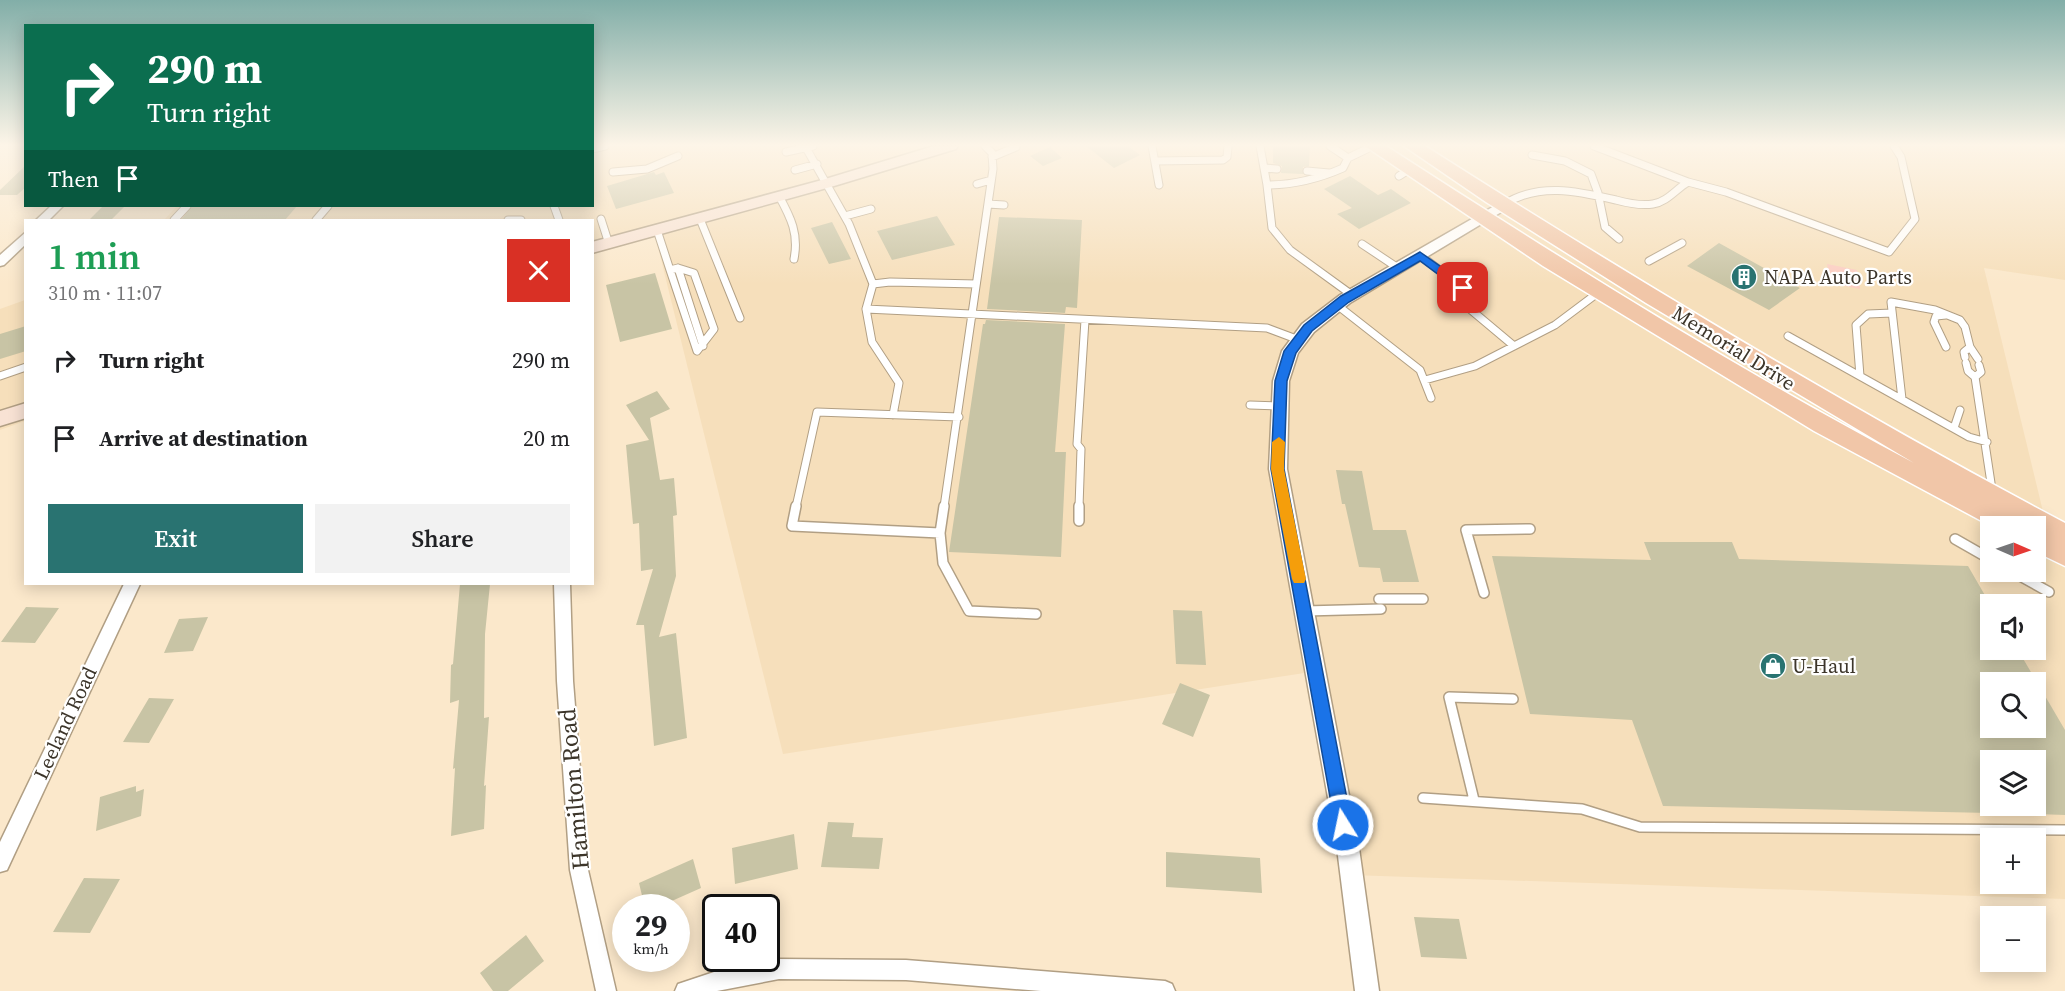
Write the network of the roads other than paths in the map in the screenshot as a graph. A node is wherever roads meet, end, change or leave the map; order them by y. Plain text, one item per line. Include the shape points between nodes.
1 (793, 192) edge
2 (833, 192) edge
3 (989, 192) edge
4 (1268, 192) edge
5 (1439, 192) edge
6 (1482, 192) edge
7 (1528, 192) edge
8 (1567, 192) edge
9 (1598, 192) edge
10 (1673, 192) edge
11 (1727, 192) edge
12 (1908, 192) edge
13 (779, 196) junction
14 (1597, 196) junction
15 (988, 204) junction
16 (1004, 205) dead end
17 (1503, 206) junction
18 (56, 207) edge
19 (186, 207) edge
20 (327, 207) edge
21 (871, 209) dead end
22 (845, 216) junction
23 (1485, 218) junction
24 (43, 219) edge
25 (175, 219) edge
26 (317, 219) edge
27 (601, 219) dead end
28 (699, 219) junction
29 (657, 230) junction
30 (1619, 239) dead end
31 (21, 241) edge
32 (1682, 243) dead end
33 (609, 244) junction
34 (1362, 244) dead end
35 (0, 246) edge
36 (594, 248) edge
37 (1420, 255) junction
38 (794, 259) dead end
39 (1649, 261) dead end
40 (0, 262) edge
41 (1398, 268) junction
42 (674, 269) junction
43 (873, 284) junction
44 (976, 284) junction
45 (1600, 291) junction
46 (1344, 300) junction
47 (866, 309) junction
48 (1892, 313) junction
49 (973, 315) junction
50 (1947, 315) junction
51 (740, 318) dead end
52 (1085, 320) junction
53 (1788, 336) dead end
54 (1299, 340) junction
55 (1514, 346) junction
56 (1946, 347) dead end
57 (1970, 347) junction
58 (24, 368) edge
59 (0, 376) edge
60 (1860, 376) junction
61 (1975, 377) junction
62 (1425, 380) junction
63 (1431, 398) dead end
64 (1902, 399) junction
65 (1250, 405) dead end
66 (1280, 406) junction
67 (1960, 410) dead end
68 (24, 411) edge
69 (893, 415) junction
70 (959, 417) junction
71 (0, 419) edge
72 (1954, 428) junction
73 (1987, 442) junction
74 (1986, 493) junction
75 (1992, 516) edge
76 (1079, 521) dead end
77 (1530, 529) dead end
78 (940, 533) junction
79 (2065, 535) edge
80 (1954, 539) dead end
81 (2046, 546) edge
82 (1980, 553) edge
83 (2065, 556) edge
84 (2031, 582) edge
85 (132, 585) edge
86 (562, 585) edge
87 (2049, 592) dead end
88 (1484, 593) dead end
89 (1379, 599) dead end
90 (1423, 599) dead end
91 (1381, 609) dead end
92 (1305, 610) junction
93 (1036, 614) dead end
94 (1512, 699) dead end
95 (1423, 798) dead end
96 (1474, 800) junction
97 (2065, 830) edge
98 (0, 863) edge
99 (606, 991) edge
100 (685, 991) edge
101 (1165, 991) edge
102 (1367, 991) edge

1 - 13 main road
2 - 22 lane
3 - 15 lane
4 - 46 lane via 1272,228
5 - 23 main road, Memorial Drive
6 - 17 main road, Memorial Drive
7 - 17 lane via 1513,196
8 - 14 lane
9 - 14 lane
10 - 14 lane via 1658,203 1634,204
11 - 12 lane via 1888,252 1914,219
13 - 28 main road
13 - 38 lane via 797,228
14 - 30 lane via 1605,227
15 - 16 lane
15 - 44 lane
17 - 23 street
17 - 74 main road, Memorial Drive via 1797,387
18 - 24 street
19 - 25 lane
20 - 26 lane
21 - 22 lane
22 - 43 lane
23 - 37 street
23 - 45 main road, Memorial Drive
27 - 33 lane
28 - 29 main road
28 - 51 lane
29 - 33 main road
29 - 42 lane
31 - 35 street
31 - 40 street
32 - 39 lane
33 - 36 main road
34 - 41 lane
37 - 41 street
37 - 55 lane via 1463,288 1452,294
41 - 46 street
42 - 42 lane via 694,273 714,329 700,349
43 - 44 lane
43 - 47 lane
44 - 49 lane
45 - 55 lane via 1555,325
45 - 75 main road, Memorial Drive via 1822,425
46 - 54 street
46 - 62 lane via 1420,370
47 - 49 lane
47 - 69 lane via 872,342 899,383
48 - 50 lane via 1891,302
48 - 60 lane via 1868,314 1856,325
48 - 64 lane
49 - 52 lane
49 - 70 lane
50 - 56 lane via 1936,316 1934,322
50 - 57 lane via 1960,320
52 - 54 lane via 1268,328
52 - 76 lane via 1077,444 1081,449
53 - 60 lane
54 - 66 street via 1290,351 1281,381
55 - 62 lane via 1475,366
57 - 61 lane via 1981,372
57 - 61 lane via 1964,352 1965,360
58 - 59 lane
60 - 64 lane
61 - 73 lane
62 - 63 lane
64 - 72 lane
65 - 66 lane
66 - 92 street via 1278,469
67 - 72 lane
68 - 71 main road
69 - 70 lane
69 - 78 lane via 817,412 792,526
70 - 78 lane
72 - 73 lane
73 - 74 lane via 1991,483
74 - 79 main road, Memorial Drive
77 - 88 lane via 1466,530
78 - 93 lane via 943,563 969,611
80 - 82 lane
81 - 83 main road
84 - 87 lane
85 - 98 street, Leeland Road
86 - 99 street, Hamilton Road via 579,870
89 - 90 lane
91 - 92 lane
92 - 102 street via 1348,848
94 - 96 lane via 1449,697
95 - 96 lane
96 - 97 lane via 1582,809 1640,827
100 - 101 street via 779,969 813,969 906,970

